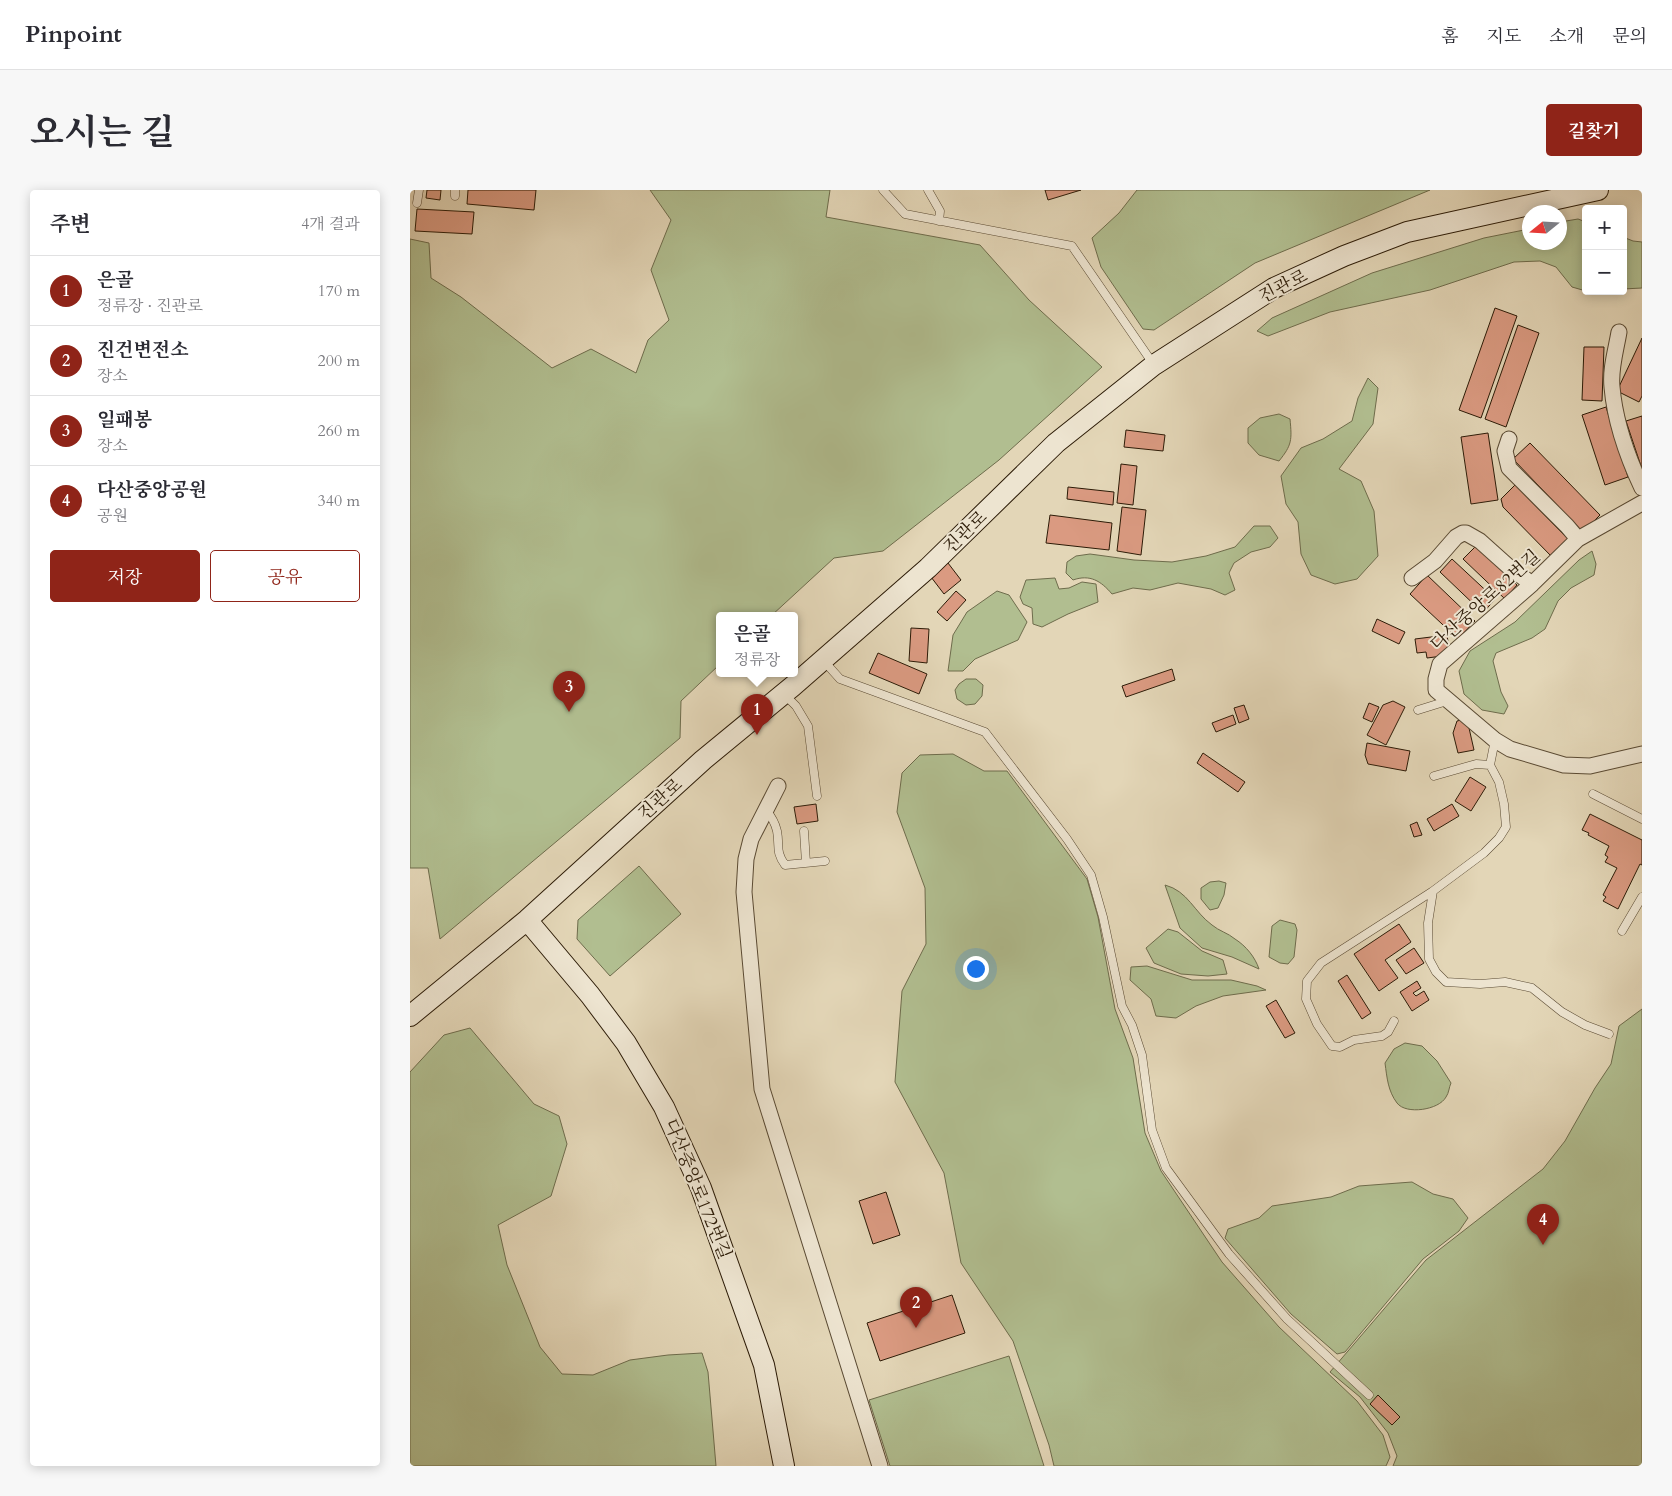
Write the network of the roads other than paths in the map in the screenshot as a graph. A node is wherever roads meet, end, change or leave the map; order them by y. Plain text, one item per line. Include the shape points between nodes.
1 (419, 190) edge
2 (883, 190) edge
3 (928, 190) edge
4 (1598, 190) edge
5 (417, 203) dead end
6 (939, 221) junction
7 (1618, 332) dead end
8 (1154, 365) junction
9 (1509, 439) dead end
10 (1642, 488) edge
11 (1642, 502) edge
12 (1578, 539) junction
13 (1412, 578) dead end
14 (1532, 584) junction
15 (823, 660) junction
16 (784, 694) junction
17 (1447, 700) junction
18 (1418, 710) dead end
19 (1495, 740) junction
20 (1642, 754) edge
21 (1490, 765) junction
22 (1434, 776) dead end
23 (778, 786) dead end
24 (1593, 794) dead end
25 (817, 796) dead end
26 (766, 810) junction
27 (1642, 819) edge
28 (804, 831) dead end
29 (825, 861) dead end
30 (806, 863) junction
31 (1433, 892) junction
32 (1642, 897) edge
33 (527, 920) junction
34 (1622, 931) dead end
35 (410, 1016) edge
36 (1394, 1021) dead end
37 (1609, 1034) dead end
38 (1369, 1396) dead end
39 (784, 1466) edge
40 (880, 1466) edge

1 - 5 lane
2 - 6 lane via 905,214
3 - 6 lane via 940,211
4 - 8 main road, 진관로 via 1407,232 1344,256 1274,288
6 - 8 lane via 1072,246
7 - 10 street via 1612,376 1614,404 1630,464
8 - 15 main road, 진관로 via 1056,443 928,568
9 - 12 street via 1505,451 1509,468
11 - 12 street, 다산중앙로82번길
12 - 14 street, 다산중앙로82번길
13 - 14 street via 1435,560 1456,537 1466,533
14 - 17 street, 다산중앙로82번길 via 1440,664 1436,690
15 - 16 main road, 진관로
15 - 38 lane via 840,679 984,732 1067,839 1091,875 1122,1006 1142,1055 1152,1130 1166,1168 1229,1254 1287,1319
16 - 25 lane via 808,726
16 - 33 main road, 진관로 via 703,760
17 - 18 lane
17 - 19 street, 다산중앙로82번길
19 - 20 street, 다산중앙로82번길 via 1510,749 1564,766 1590,766
19 - 21 lane
21 - 22 lane via 1476,764
21 - 31 lane via 1499,782 1506,827 1484,853
23 - 26 street
24 - 27 lane
26 - 30 lane via 774,820 779,856 785,865
26 - 40 street via 751,839 744,892 762,1089
28 - 30 lane
29 - 30 lane
31 - 36 lane via 1321,963 1307,981 1306,999 1332,1046 1340,1047 1354,1040 1382,1036
31 - 37 lane via 1428,923 1429,959 1446,982 1505,982 1532,988 1562,1012
32 - 34 lane
33 - 35 main road, 진관로
33 - 39 main road, 다산중앙로172번길 via 626,1043 664,1107 701,1188 764,1365

